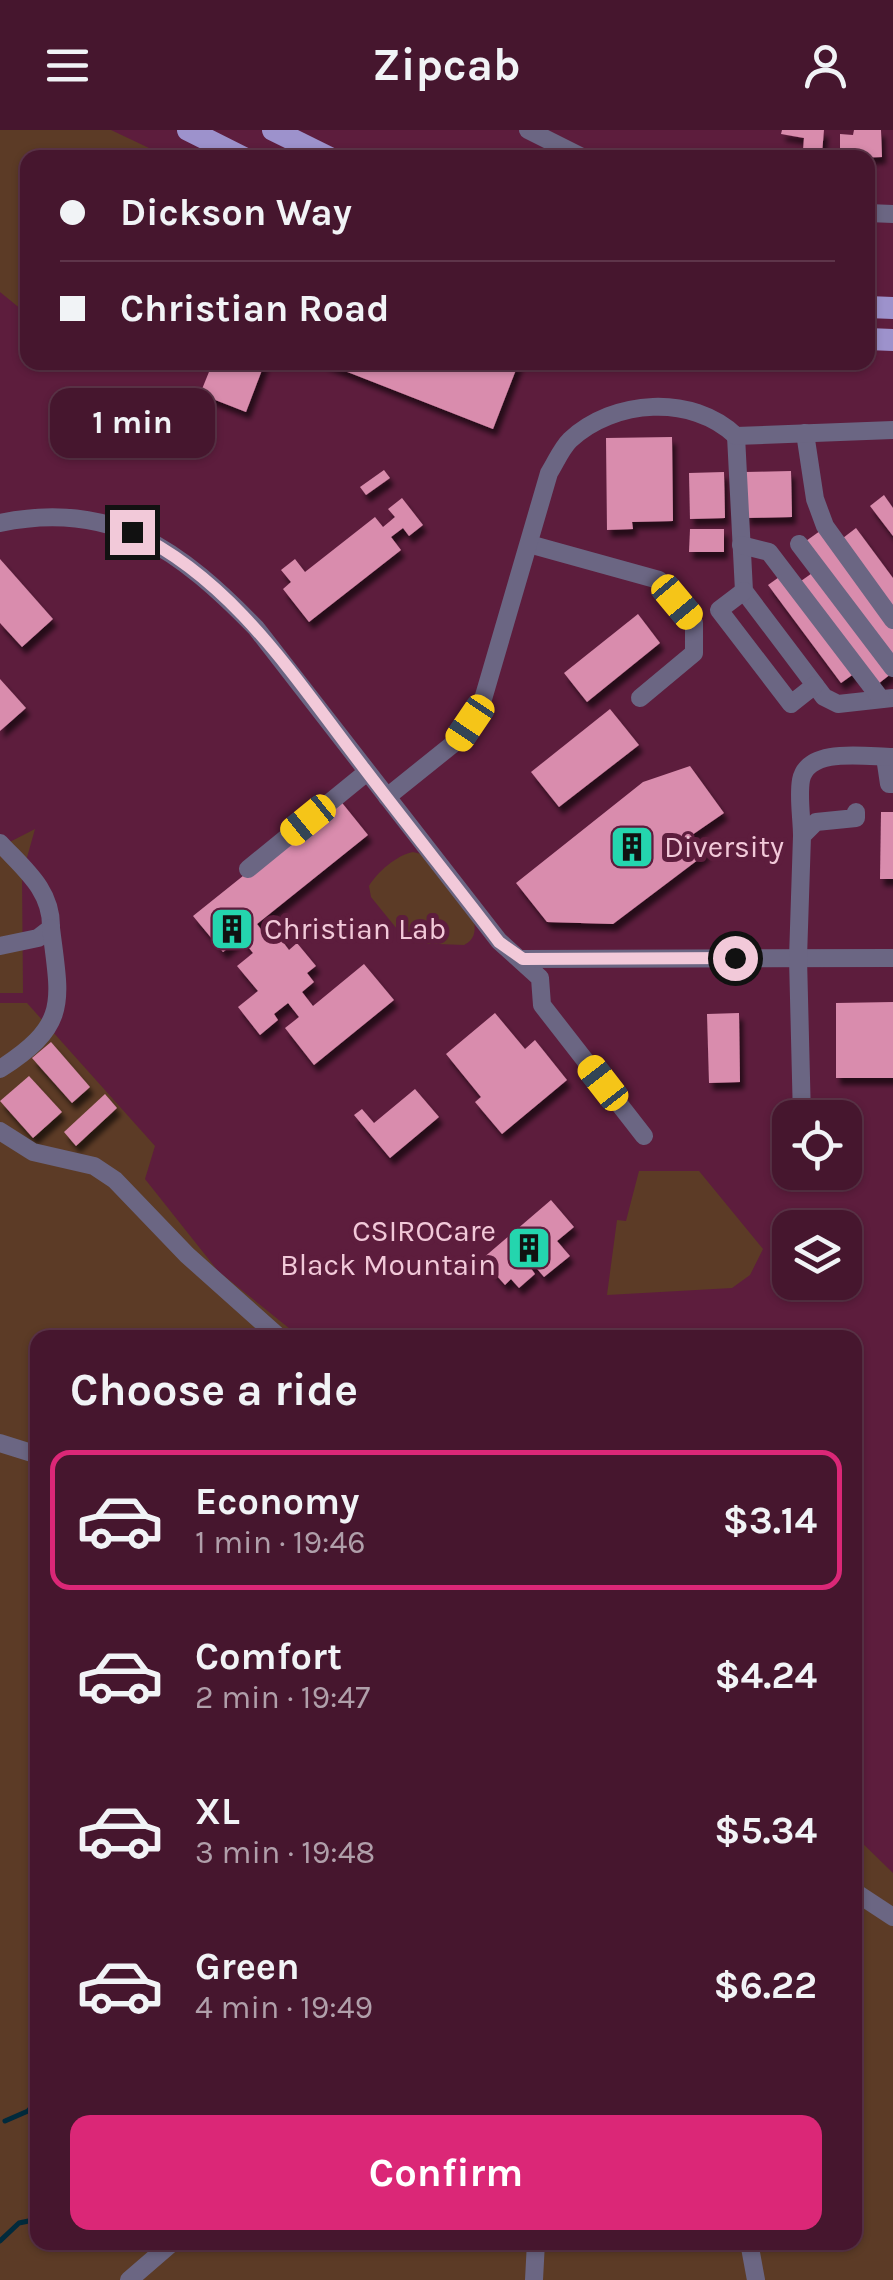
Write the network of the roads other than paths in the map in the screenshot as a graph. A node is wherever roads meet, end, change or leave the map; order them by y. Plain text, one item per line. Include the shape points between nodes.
1 (188, 130) edge
2 (273, 130) edge
3 (528, 130) edge
4 (228, 150) edge
5 (314, 150) edge
6 (568, 150) edge
7 (893, 430) edge
8 (806, 433) junction
9 (736, 436) junction
10 (0, 524) edge
11 (528, 544) junction
12 (799, 544) dead end
13 (741, 545) junction
14 (744, 591) junction
15 (893, 620) edge
16 (893, 668) edge
17 (815, 685) junction
18 (640, 698) dead end
19 (887, 699) edge
20 (889, 757) edge
21 (367, 772) junction
22 (893, 784) edge
23 (388, 797) junction
24 (856, 812) dead end
25 (802, 836) junction
26 (0, 843) edge
27 (248, 868) dead end
28 (51, 928) junction
29 (0, 946) edge
30 (798, 958) junction
31 (893, 958) edge
32 (523, 959) junction
33 (0, 1069) edge
34 (802, 1100) edge
35 (0, 1131) edge
36 (644, 1136) dead end
37 (271, 1330) edge
38 (0, 1443) edge
39 (30, 1452) edge
40 (862, 1897) edge
41 (893, 1917) edge
42 (164, 2250) edge
43 (536, 2250) edge
44 (750, 2250) edge
45 (129, 2280) edge
46 (534, 2280) edge
47 (756, 2280) edge

1 - 4 main road
2 - 5 main road
3 - 6 street
7 - 8 street
8 - 9 street
8 - 15 street via 824,526
9 - 11 street via 705,415 663,406 602,419 566,443 549,473
9 - 13 street
10 - 21 street via 25,518 97,521 165,547 256,628
11 - 18 street via 659,580 694,623 694,653
11 - 23 street via 481,706 458,740
12 - 16 street
13 - 14 street
13 - 19 street via 769,552
14 - 17 street
14 - 17 street via 718,610 791,704
17 - 19 street via 838,704
20 - 22 street
20 - 25 street via 811,763 801,778
21 - 23 street
21 - 27 street
23 - 32 street via 499,942
24 - 25 street via 856,818 816,822
25 - 30 street
26 - 28 street via 39,884 52,907
28 - 29 street via 38,938
28 - 33 street via 60,997 51,1024 22,1057
30 - 31 street
30 - 32 street
30 - 34 street
32 - 36 street via 540,978 542,1005
35 - 37 street via 33,1152 94,1166 115,1180
38 - 39 street
40 - 41 street
42 - 45 street
43 - 46 street
44 - 47 street

